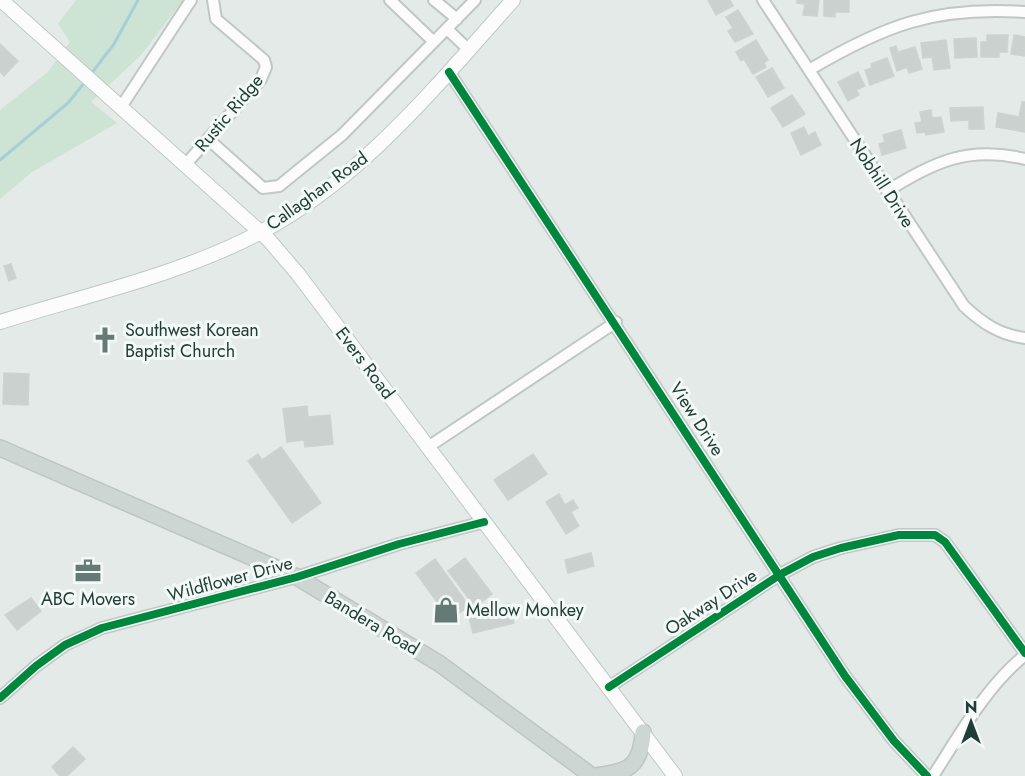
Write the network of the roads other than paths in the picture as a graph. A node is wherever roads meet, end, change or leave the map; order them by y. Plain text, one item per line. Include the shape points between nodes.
1 (1, 0) edge
2 (191, 0) edge
3 (434, 0) edge
4 (475, 0) edge
5 (513, 0) edge
6 (763, 0) edge
7 (396, 2) edge
8 (213, 5) edge
9 (1025, 12) edge
10 (457, 19) junction
11 (448, 30) junction
12 (434, 41) junction
13 (469, 50) junction
14 (809, 70) junction
15 (449, 72) junction
16 (121, 107) junction
17 (208, 140) junction
18 (1025, 159) edge
19 (186, 164) junction
20 (887, 191) junction
21 (260, 232) junction
22 (0, 322) edge
23 (616, 322) junction
24 (1025, 338) edge
25 (428, 447) junction
26 (0, 448) edge
27 (484, 522) junction
28 (781, 574) junction
29 (297, 578) junction
30 (1025, 654) edge
31 (609, 687) junction
32 (0, 698) edge
33 (643, 732) junction
34 (593, 776) edge
35 (675, 776) edge
36 (927, 776) edge
37 (933, 776) edge

1 - 16 main road, Evers Road
2 - 16 street
3 - 10 street
4 - 10 street, Callaghan Road
5 - 13 main road, Callaghan Road
6 - 14 street, Nobhill Drive
7 - 12 street
8 - 17 street, Rustic Ridge via 216,19 264,60 266,67 261,79
9 - 14 street via 985,9 919,18 854,44
10 - 11 street, Callaghan Road
11 - 12 street, Callaghan Road
11 - 13 street
12 - 17 street, Callaghan Road via 342,135 279,186 268,189
13 - 15 main road, Callaghan Road
14 - 20 street, Nobhill Drive
15 - 21 main road, Callaghan Road via 362,160
15 - 23 street, View Drive
16 - 19 main road, Evers Road
17 - 19 street, Rustic Ridge
18 - 20 street via 1001,153 958,156
19 - 21 main road, Evers Road
20 - 24 street, Nobhill Drive via 964,306 998,331
21 - 22 main road, Callaghan Road via 194,261
21 - 25 main road, Evers Road via 298,274
23 - 25 street
23 - 28 street, View Drive
25 - 27 main road, Evers Road
26 - 29 main road, Bandera Road
27 - 29 street, Wildflower Drive via 399,544
27 - 31 main road, Evers Road
28 - 30 street, Oakway Drive via 841,548 899,535 935,535 945,542
28 - 31 street, Oakway Drive
28 - 36 street, View Drive via 845,676 894,741
29 - 32 street, Wildflower Drive via 79,637 36,666
29 - 34 main road, Bandera Road via 440,664
30 - 37 street via 970,718
31 - 33 main road, Evers Road
33 - 34 main road via 637,761 615,773
33 - 35 main road, Evers Road

